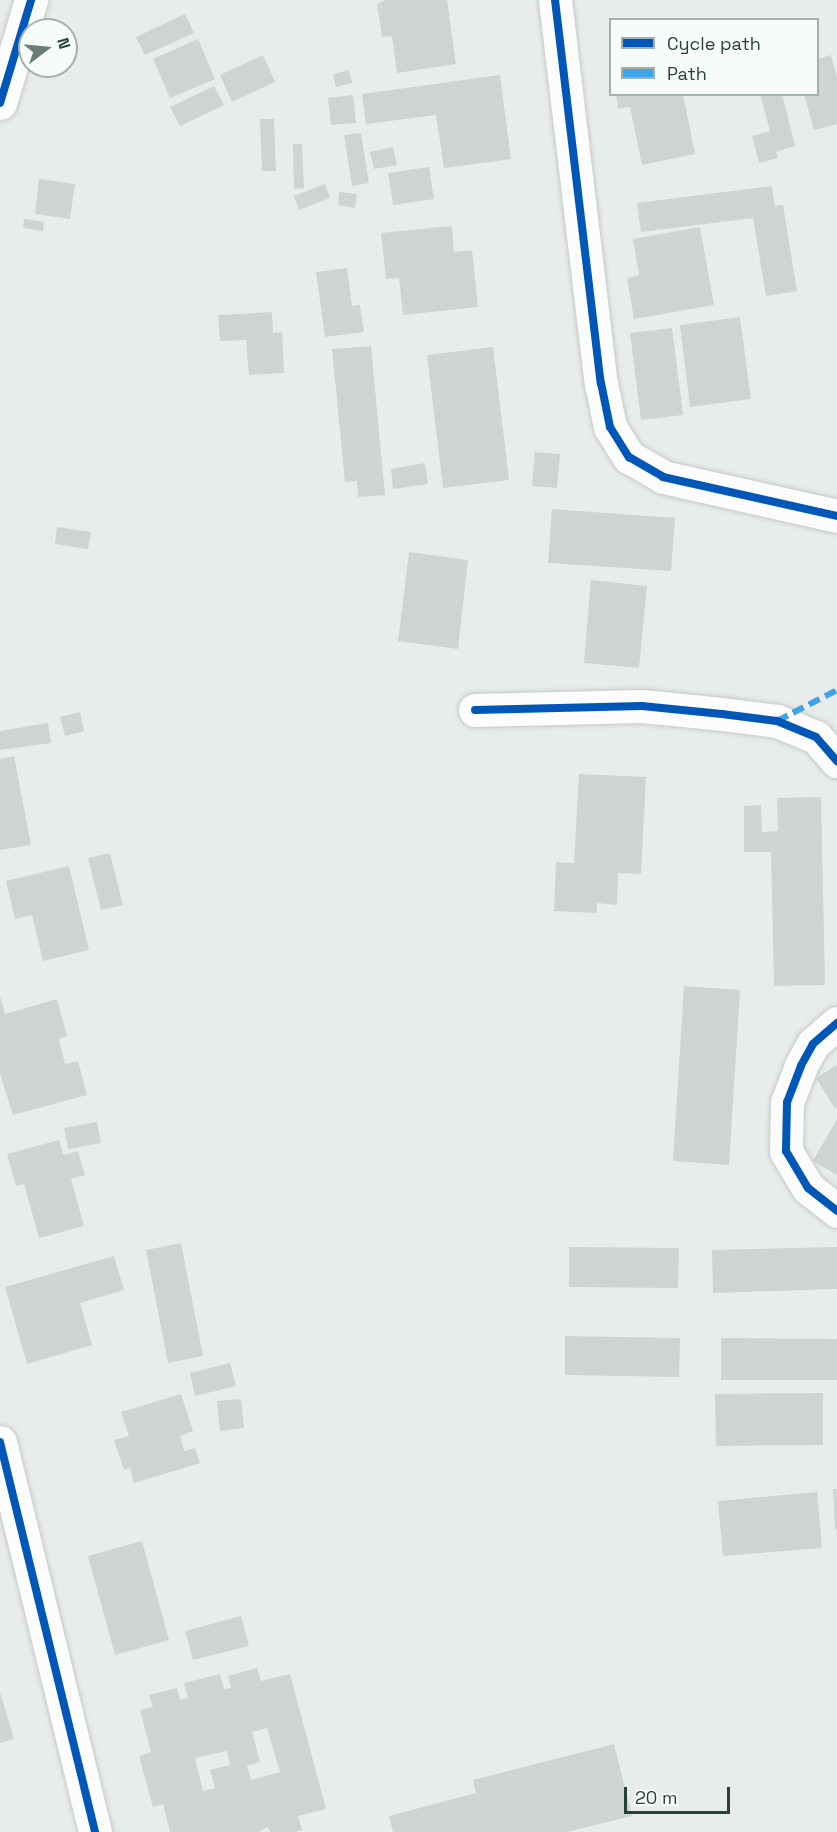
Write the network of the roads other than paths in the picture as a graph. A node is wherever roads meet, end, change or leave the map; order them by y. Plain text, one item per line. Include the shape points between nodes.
1 (31, 0) edge
2 (555, 0) edge
3 (0, 103) edge
4 (837, 516) edge
5 (475, 711) dead end
6 (837, 761) edge
7 (837, 1023) edge
8 (837, 1210) edge
9 (0, 1442) edge
10 (95, 1832) edge

1 - 3 street
2 - 4 street via 601,383 610,427 629,457 663,477
5 - 6 street via 642,706 777,721 816,737
7 - 8 street via 813,1044 801,1066 787,1102 786,1151 808,1188
9 - 10 street

